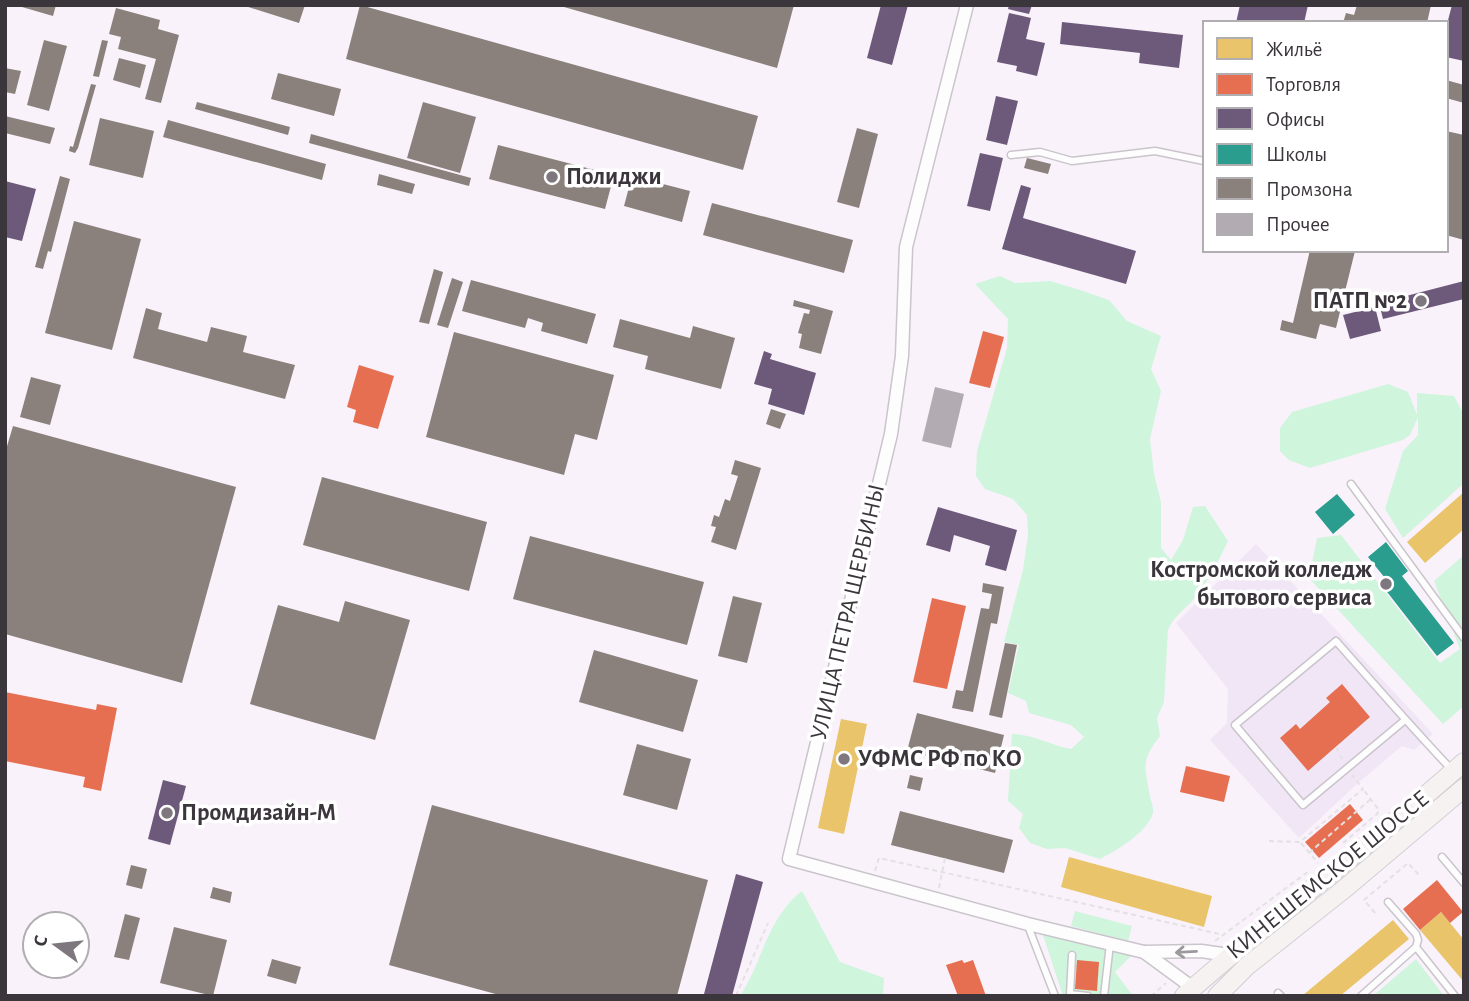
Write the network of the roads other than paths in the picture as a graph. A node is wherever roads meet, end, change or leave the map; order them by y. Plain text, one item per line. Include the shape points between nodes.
1 (967, 5) edge
2 (1011, 155) dead end
3 (1203, 161) edge
4 (1351, 484) dead end
5 (1464, 638) edge
6 (1405, 720) junction
7 (1459, 767) edge
8 (1464, 789) edge
9 (1442, 857) dead end
10 (1464, 883) edge
11 (1388, 902) dead end
12 (1028, 924) junction
13 (1110, 944) junction
14 (1416, 947) junction
15 (1144, 952) junction
16 (1072, 955) dead end
17 (1229, 955) junction
18 (1188, 992) edge
19 (1055, 996) edge
20 (1088, 996) edge
21 (1104, 996) edge
22 (1217, 996) edge
23 (1361, 996) edge
24 (1455, 996) edge

1 - 12 street, УЛИЦА ПЕТРА ЩЕРБИНЫ via 906,247 902,356 891,434 789,859
2 - 3 lane via 1041,152 1072,161 1155,151
4 - 5 lane
6 - 6 lane via 1336,641 1235,725 1303,805
6 - 7 lane
7 - 17 main road, КИНЕШЕМСКОЕ ШОССЕ
8 - 22 main road, КИНЕШЕМСКОЕ ШОССЕ via 1247,966
9 - 10 lane
11 - 14 lane via 1416,934
12 - 13 street, УЛИЦА ПЕТРА ЩЕРБИНЫ
12 - 19 lane
13 - 15 street, УЛИЦА ПЕТРА ЩЕРБИНЫ
13 - 21 lane
14 - 23 lane
14 - 24 lane
17 -> 15 street, УЛИЦА ПЕТРА ЩЕРБИНЫ
15 - 18 street, УЛИЦА ПЕТРА ЩЕРБИНЫ via 1176,974
16 - 20 lane via 1070,994
17 - 18 main road, КИНЕШЕМСКОЕ ШОССЕ

